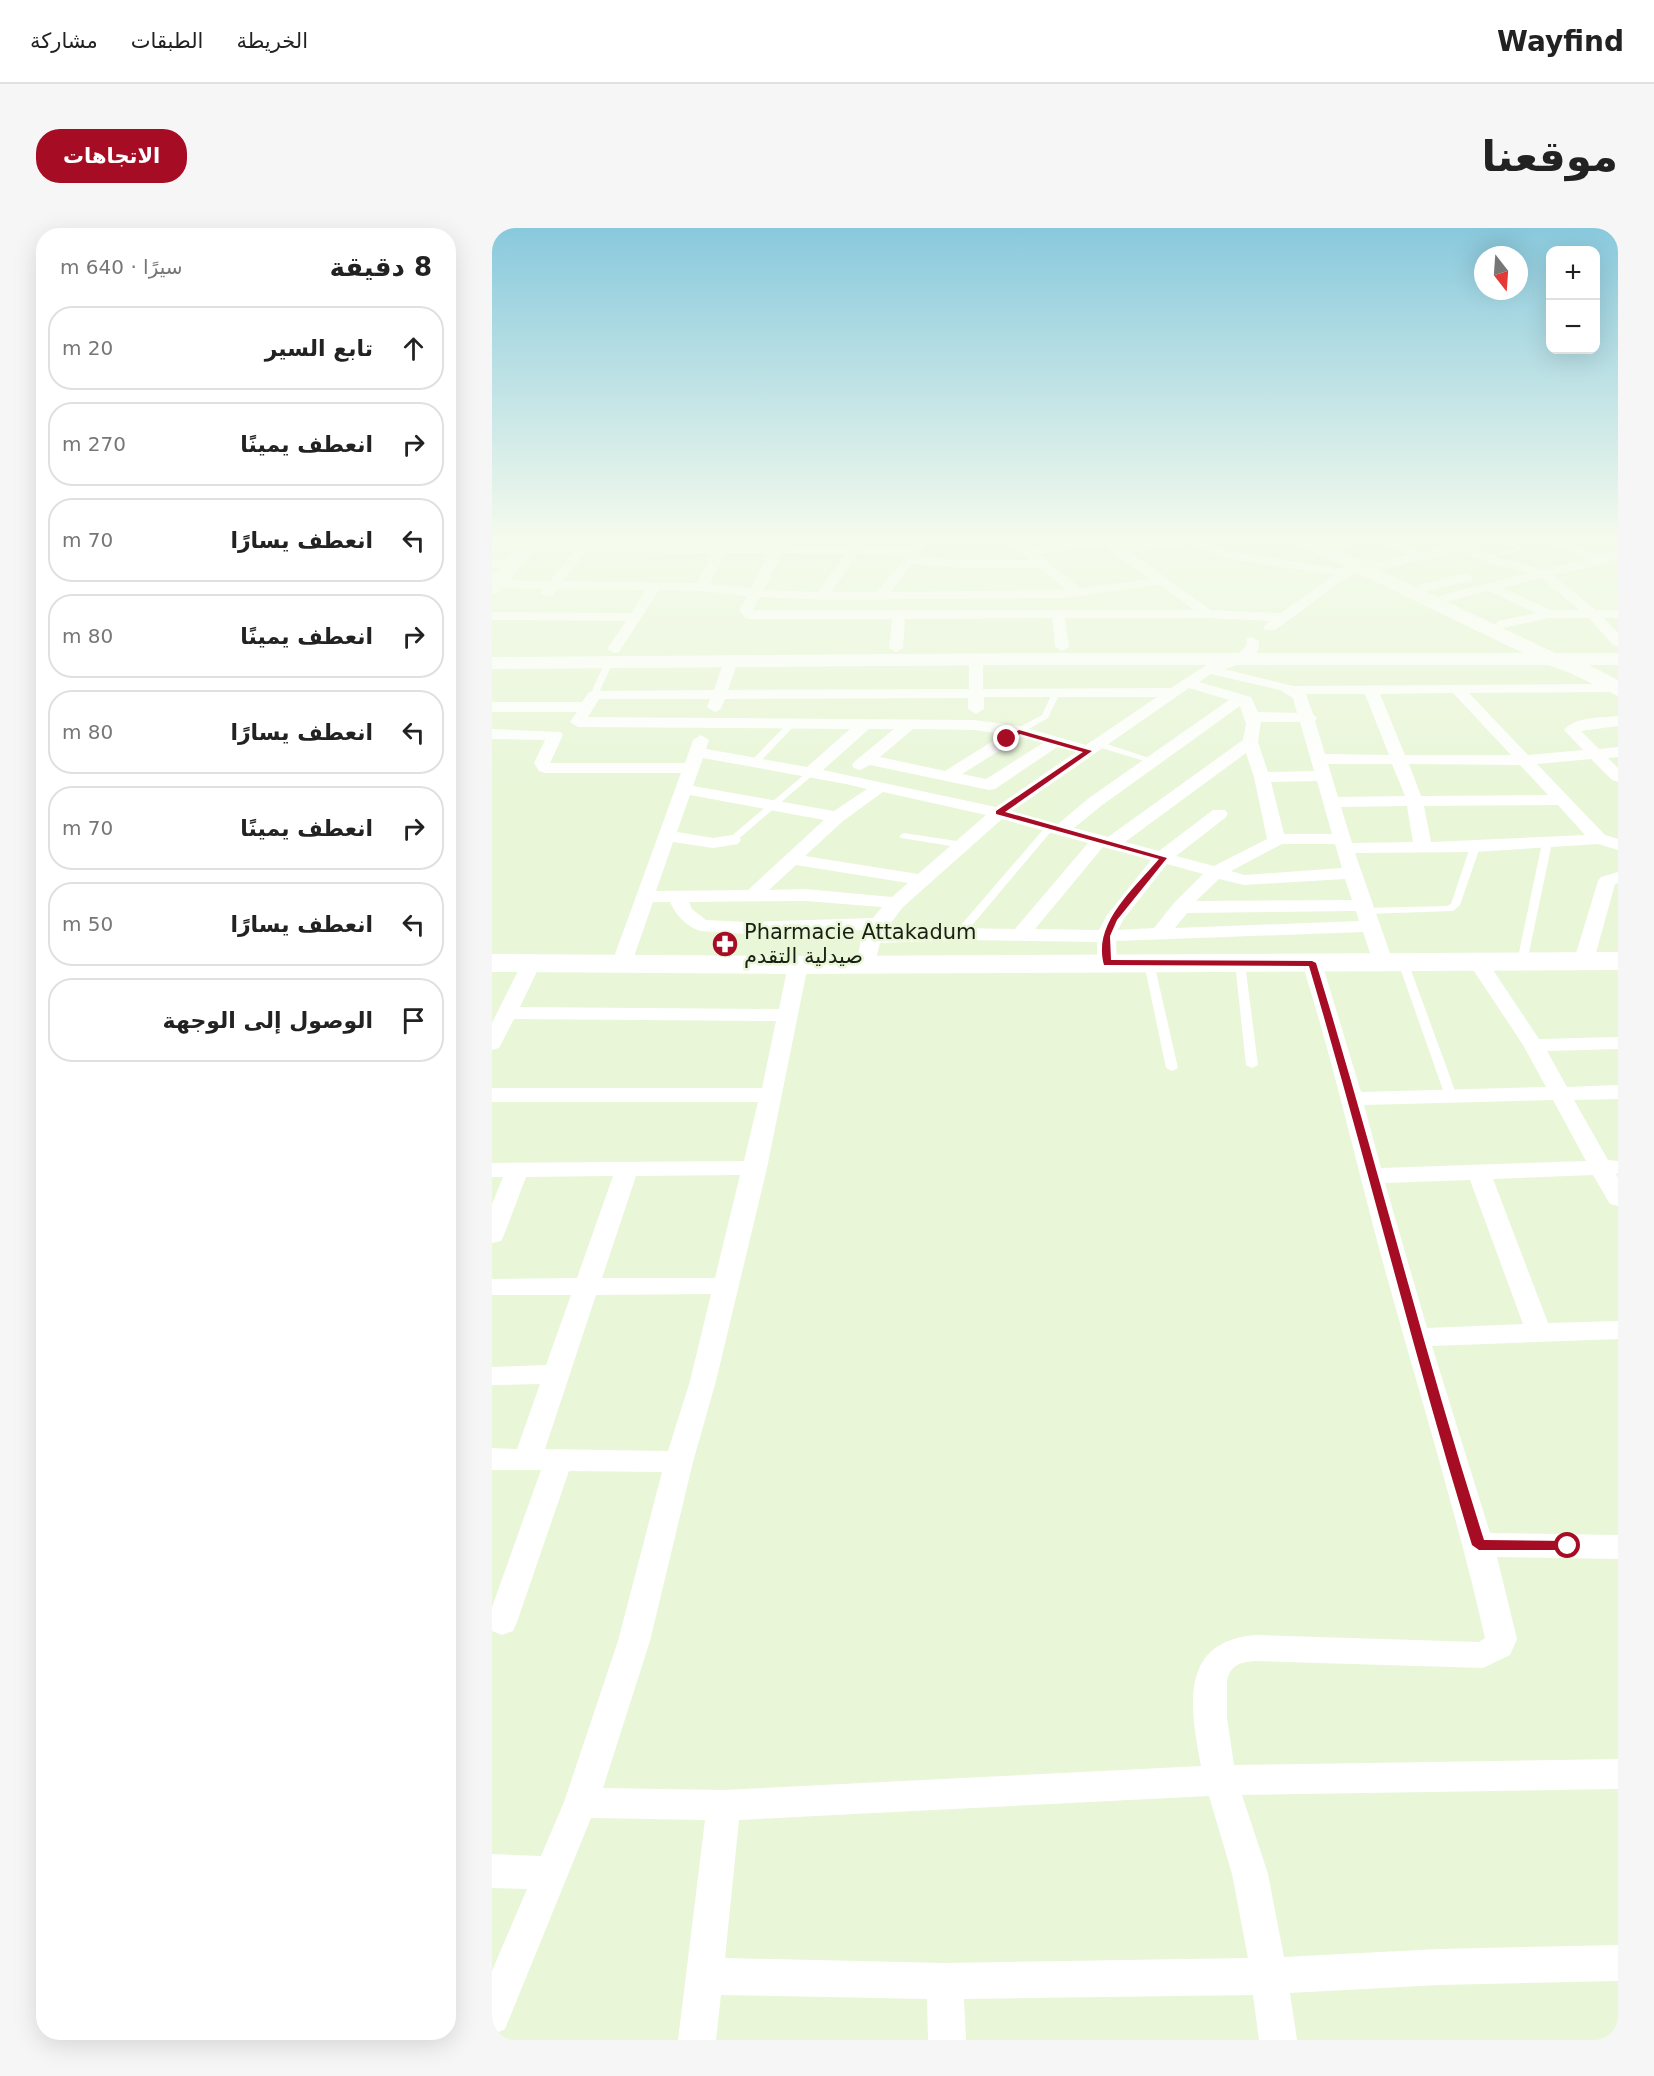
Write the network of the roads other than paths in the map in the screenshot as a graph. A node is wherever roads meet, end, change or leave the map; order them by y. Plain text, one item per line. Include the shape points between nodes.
1 (631, 623) edge
2 (898, 623) edge
3 (1059, 623) edge
4 (1274, 623) edge
5 (1483, 623) edge
6 (1500, 623) edge
7 (1510, 623) edge
8 (1600, 623) edge
9 (1503, 624) junction
10 (1618, 644) edge
11 (1062, 647) junction
12 (896, 648) junction
13 (492, 651) edge
14 (612, 656) junction
15 (1230, 656) junction
16 (1556, 656) junction
17 (976, 659) junction
18 (1618, 659) edge
19 (731, 661) junction
20 (492, 663) edge
21 (1180, 688) junction
22 (1617, 689) edge
23 (1292, 690) junction
24 (1371, 690) junction
25 (1458, 690) junction
26 (976, 693) junction
27 (1056, 693) junction
28 (720, 694) junction
29 (1242, 698) junction
30 (590, 701) junction
31 (492, 707) edge
32 (1253, 717) junction
33 (1309, 718) junction
34 (1618, 721) edge
35 (578, 722) junction
36 (708, 723) junction
37 (792, 724) junction
38 (865, 724) junction
39 (909, 725) junction
40 (974, 725) junction
41 (1019, 732) junction
42 (492, 735) edge
43 (555, 735) junction
44 (1056, 741) junction
45 (1250, 742) junction
46 (1093, 748) junction
47 (1618, 752) edge
48 (1595, 755) junction
49 (867, 759) junction
50 (1318, 759) junction
51 (693, 760) junction
52 (1525, 760) junction
53 (1154, 761) junction
54 (1400, 761) junction
55 (755, 762) junction
56 (811, 772) junction
57 (1325, 776) junction
58 (947, 777) junction
59 (1262, 777) junction
60 (1618, 777) edge
61 (846, 779) junction
62 (881, 786) junction
63 (683, 789) junction
64 (1561, 800) junction
65 (1415, 801) junction
66 (1330, 802) junction
67 (774, 806) junction
68 (999, 813) junction
69 (1219, 814) dead end
70 (837, 817) junction
71 (1057, 828) junction
72 (666, 836) junction
73 (904, 837) dead end
74 (1278, 839) junction
75 (1599, 839) junction
76 (732, 840) joint
77 (1106, 842) junction
78 (1344, 843) junction
79 (1547, 843) junction
80 (963, 845) junction
81 (1618, 845) edge
82 (1423, 847) junction
83 (1476, 847) junction
84 (1163, 858) junction
85 (791, 859) junction
86 (1215, 873) junction
87 (1352, 873) junction
88 (1618, 877) edge
89 (922, 880) junction
90 (752, 896) junction
91 (645, 897) junction
92 (677, 897) junction
93 (896, 903) junction
94 (1181, 907) junction
95 (1367, 914) junction
96 (958, 934) junction
97 (1022, 934) junction
98 (1160, 934) junction
99 (872, 942) junction
100 (1106, 950) junction
101 (1584, 960) junction
102 (1618, 960) edge
103 (1393, 962) junction
104 (1478, 962) junction
105 (1522, 962) junction
106 (492, 963) edge
107 (531, 963) junction
108 (1149, 963) junction
109 (1240, 963) junction
110 (1312, 963) junction
111 (621, 965) junction
112 (798, 965) junction
113 (507, 1013) junction
114 (787, 1015) junction
115 (1618, 1043) edge
116 (492, 1044) edge
117 (1533, 1045) junction
118 (1252, 1065) dead end
119 (1172, 1068) dead end
120 (1618, 1092) edge
121 (1558, 1093) junction
122 (492, 1095) edge
123 (771, 1095) junction
124 (1451, 1096) junction
125 (1353, 1099) junction
126 (1610, 1167) edge
127 (755, 1168) junction
128 (627, 1169) junction
129 (492, 1170) edge
130 (517, 1170) junction
131 (1479, 1172) junction
132 (1372, 1176) junction
133 (1618, 1199) edge
134 (492, 1234) edge
135 (587, 1286) junction
136 (725, 1286) junction
137 (492, 1287) edge
138 (1618, 1330) edge
139 (1539, 1334) junction
140 (1418, 1337) junction
141 (558, 1374) junction
142 (492, 1376) edge
143 (492, 1459) edge
144 (527, 1460) junction
145 (559, 1460) junction
146 (679, 1462) junction
147 (1479, 1545) junction
148 (1618, 1547) edge
149 (502, 1622) dead end
150 (1618, 1774) edge
151 (1221, 1780) junction
152 (581, 1802) junction
153 (724, 1805) junction
154 (492, 1871) edge
155 (553, 1873) junction
156 (1618, 1963) edge
157 (704, 1976) junction
158 (1269, 1976) junction
159 (945, 1981) junction
160 (492, 2016) edge
161 (697, 2040) edge
162 (947, 2040) edge
163 (1278, 2040) edge

1 - 14 street
2 - 12 street
3 - 11 street
4 - 15 street
5 - 16 main road
6 - 9 main road
7 - 9 street
8 - 10 street
9 - 16 main road
10 - 16 main road
11 - 12 main road
11 - 15 main road
12 - 14 main road
13 - 14 main road
14 - 19 main road
14 - 20 main road
14 - 30 lane
15 - 16 main road
15 - 17 main road
15 - 21 street
15 - 23 street
16 - 18 main road
16 - 22 main road
17 - 19 main road
17 - 26 street
19 - 28 street
21 - 27 street
21 - 29 street
21 - 46 street
22 - 25 street
23 - 24 street
23 - 33 street via 1300,696
24 - 25 street
24 - 54 street
25 - 52 street
26 - 27 street
26 - 28 street
26 - 40 street
27 - 41 lane via 1045,716
28 - 30 street
28 - 36 street
29 - 32 street
29 - 53 street
30 - 31 street
30 - 35 street
32 - 33 street
32 - 45 street
33 - 50 street
34 - 48 street via 1573,728 1573,733
35 - 36 street
35 - 43 street via 561,727
36 - 37 street
36 - 51 street
37 - 38 street
37 - 55 lane
38 - 39 street
38 - 56 street
39 - 40 street
39 - 49 street
40 - 41 street
41 - 44 street
41 - 58 street
42 - 43 street
43 - 51 street via 542,764 545,768
44 - 46 street
44 - 58 street via 992,784
45 - 59 street
45 - 77 street
46 - 53 lane
46 - 68 street
47 - 48 street
48 - 52 street
48 - 60 street
49 - 58 street
49 - 61 street
50 - 54 street
50 - 57 street
51 - 55 street
51 - 63 street
52 - 54 street
52 - 64 street
53 - 71 street
54 - 65 street
55 - 56 street
56 - 61 street
56 - 67 lane
57 - 59 street
57 - 66 street
59 - 74 street
61 - 62 street
62 - 68 street
62 - 70 street
63 - 67 street
63 - 72 street
64 - 65 street
64 - 75 street
65 - 66 street
65 - 82 street
66 - 78 street
67 - 70 street
67 - 76 lane
68 - 71 street
68 - 80 street
69 - 84 street
70 - 85 street
71 - 77 street
71 - 96 lane
72 - 76 street via 714,843
72 - 91 street
73 - 80 lane
74 - 78 street
74 - 86 street
75 - 79 street
75 - 81 street
77 - 84 street
77 - 97 street
78 - 82 street
78 - 87 street
79 - 83 street
79 - 105 lane
80 - 89 street
82 - 83 street
83 - 95 lane via 1455,905 1438,910
84 - 86 street
84 - 100 street via 1114,919
85 - 89 street
85 - 90 street
86 - 87 street via 1254,880
86 - 94 street
87 - 95 street
88 - 101 street via 1606,881
89 - 93 street
90 - 92 street
90 - 93 street
91 - 92 street
91 - 111 street
92 - 99 street via 684,912 701,925
93 - 99 street
94 - 95 street
94 - 98 street
95 - 98 street
95 - 103 street
96 - 97 street
96 - 99 street
97 - 100 street
98 - 100 street
99 - 100 main road
99 - 112 main road
100 - 108 main road
101 - 102 main road
101 - 105 main road
103 - 104 main road
103 - 110 main road
103 - 124 lane
104 - 105 main road
104 - 117 street
106 - 107 main road
107 - 111 main road
107 - 113 street
108 - 109 main road
108 - 119 lane
109 - 110 main road
109 - 118 lane
110 - 125 street
111 - 112 main road
112 - 114 street
113 - 114 street
113 - 116 street
114 - 123 street
115 - 117 street
117 - 121 street
120 - 121 street
121 - 124 street
121 - 126 street
122 - 123 street
123 - 127 street
124 - 125 street
125 - 132 street
126 - 131 street
126 - 133 street
127 - 128 street
127 - 136 street
128 - 130 street
128 - 135 street
129 - 130 street
130 - 134 street
131 - 132 street
131 - 139 street
132 - 140 street
135 - 136 street
135 - 137 street
135 - 141 street
136 - 146 street
138 - 139 street
139 - 140 street
140 - 147 street
141 - 142 street
141 - 144 street
143 - 144 street
144 - 145 street
145 - 146 street
145 - 149 street
146 - 152 street via 634,1641
147 - 148 street
147 - 151 street via 1501,1639 1499,1646 1483,1655 1239,1648 1220,1659 1211,1681 1212,1723
150 - 151 street
151 - 153 street
151 - 158 street via 1258,1908
152 - 153 street
152 - 155 street
153 - 157 street
154 - 155 street
155 - 160 street
156 - 158 street
157 - 159 street
157 - 161 street
158 - 159 street
158 - 163 street
159 - 162 street

